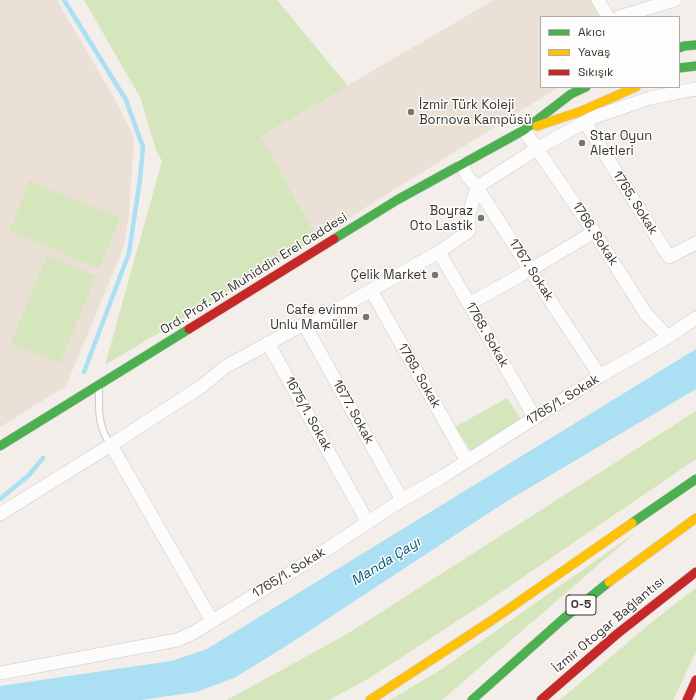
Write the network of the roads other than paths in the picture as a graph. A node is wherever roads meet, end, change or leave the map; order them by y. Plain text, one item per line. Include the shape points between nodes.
1 (598, 0) edge
2 (675, 0) edge
3 (607, 16) edge
4 (622, 16) edge
5 (696, 41) edge
6 (696, 45) edge
7 (681, 47) edge
8 (696, 66) edge
9 (680, 68) edge
10 (584, 88) edge
11 (634, 88) edge
12 (696, 89) edge
13 (585, 122) junction
14 (524, 130) junction
15 (538, 148) junction
16 (462, 164) junction
17 (478, 187) junction
18 (594, 232) junction
19 (696, 242) edge
20 (439, 252) junction
21 (530, 270) junction
22 (370, 290) junction
23 (469, 304) junction
24 (696, 318) edge
25 (304, 324) junction
26 (668, 337) junction
27 (268, 343) junction
28 (600, 376) junction
29 (99, 385) junction
30 (534, 418) junction
31 (111, 444) junction
32 (0, 446) edge
33 (467, 461) junction
34 (696, 479) edge
35 (402, 500) junction
36 (0, 514) edge
37 (696, 518) edge
38 (367, 521) junction
39 (696, 572) edge
40 (212, 621) junction
41 (0, 673) edge
42 (696, 680) edge
43 (370, 700) edge
44 (472, 700) edge
45 (541, 700) edge
46 (687, 700) edge

1 - 3 street
2 - 4 street
5 - 7 main road
6 - 7 main road
8 - 9 main road
10 - 14 main road, Ord. Prof. Dr. Muhiddin Erel Caddesi via 571,94
11 - 14 main road, Ord. Prof. Dr. Muhiddin Erel Caddesi via 579,112
12 - 13 street via 650,98
13 - 15 street
13 - 19 street, 1765. Sokak via 669,257
14 - 15 street, 1766. Sokak
14 - 16 main road, Ord. Prof. Dr. Muhiddin Erel Caddesi
15 - 17 street
15 - 18 street, 1766. Sokak
16 - 17 street, 1767. Sokak via 468,177
16 - 29 main road, Ord. Prof. Dr. Muhiddin Erel Caddesi via 397,200
17 - 20 street via 469,214 469,231
17 - 21 street, 1767. Sokak
18 - 21 street
18 - 26 street, 1766. Sokak via 646,314
20 - 22 street
20 - 23 street, 1768. Sokak
21 - 23 street
21 - 28 street, 1767. Sokak
22 - 25 street via 313,323
22 - 33 street, 1769. Sokak
23 - 30 street, 1768. Sokak
24 - 26 street, 1765/1. Sokak
25 - 27 street
25 - 35 street, 1677. Sokak
26 - 28 street, 1765/1. Sokak
27 - 31 street via 225,367 202,386
27 - 38 street, 1675/1. Sokak
28 - 30 street, 1765/1. Sokak
29 - 31 lane via 100,420 105,436
29 - 32 main road, Ord. Prof. Dr. Muhiddin Erel Caddesi
30 - 33 street, 1765/1. Sokak
31 - 36 street
31 - 40 street
33 - 35 street, 1765/1. Sokak
34 - 43 main road via 457,645
35 - 38 street, 1765/1. Sokak
37 - 44 main road, O-5 via 563,619
38 - 40 street, 1765/1. Sokak via 306,563
39 - 45 main road, İzmir Otogar Bağlantısı via 578,666
40 - 41 street, 1765/1. Sokak via 177,640
42 - 46 main road

